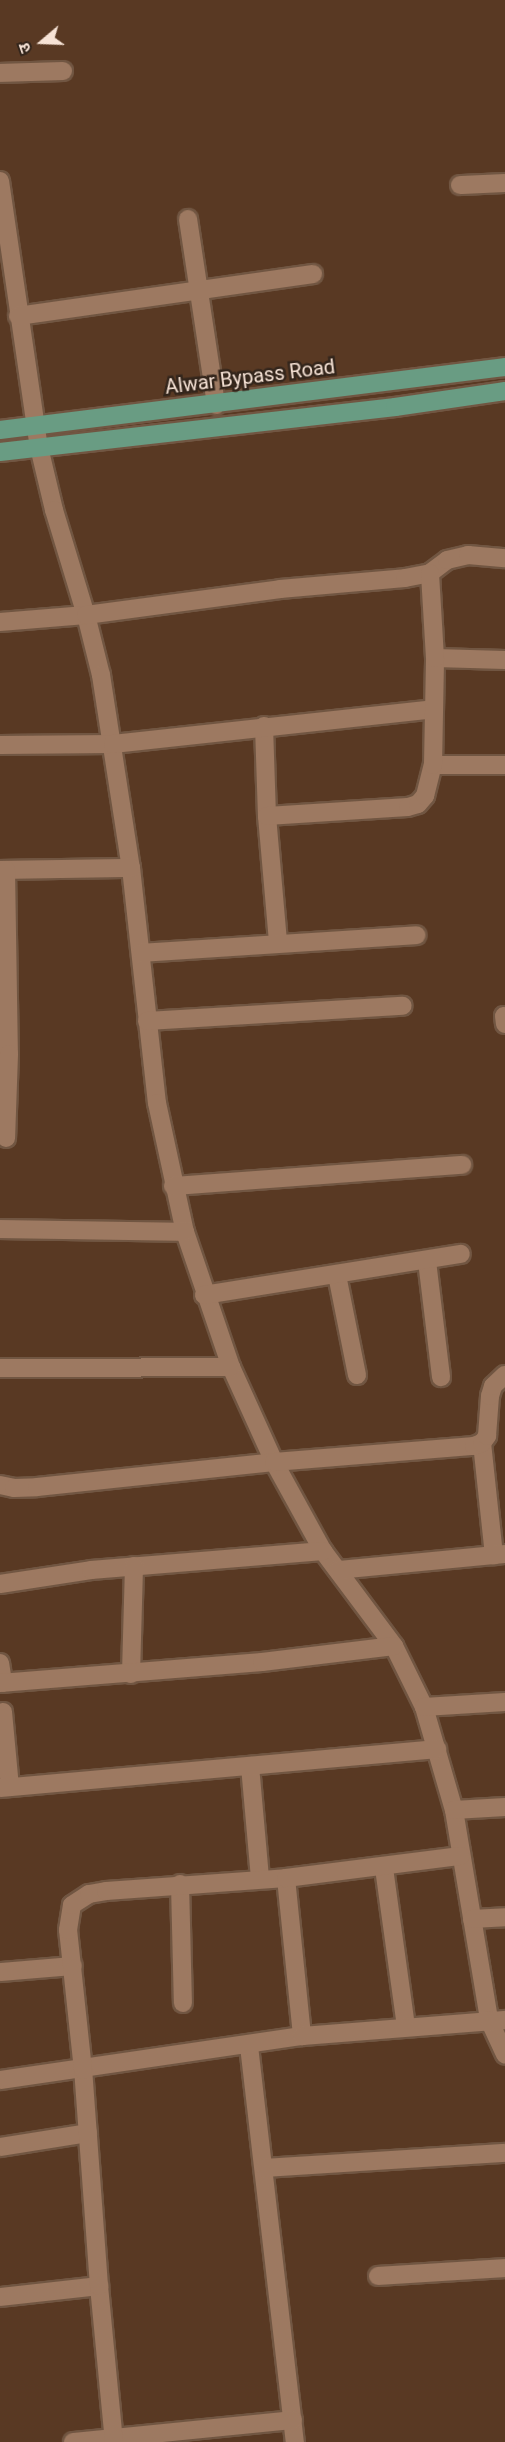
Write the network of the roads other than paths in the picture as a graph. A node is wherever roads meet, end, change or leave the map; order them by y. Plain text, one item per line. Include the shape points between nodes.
1 (63, 71) dead end
2 (0, 74) edge
3 (0, 181) edge
4 (505, 183) edge
5 (460, 185) dead end
6 (188, 219) dead end
7 (313, 274) dead end
8 (198, 289) junction
9 (18, 316) junction
10 (505, 367) edge
11 (505, 392) edge
12 (216, 405) junction
13 (35, 426) junction
14 (0, 430) edge
15 (39, 447) junction
16 (0, 452) edge
17 (505, 558) edge
18 (430, 573) junction
19 (86, 615) junction
20 (0, 622) edge
21 (435, 658) junction
22 (505, 660) edge
23 (433, 709) junction
24 (264, 726) junction
25 (113, 744) junction
26 (0, 745) edge
27 (433, 765) junction
28 (505, 765) edge
29 (267, 816) junction
30 (131, 868) junction
31 (3, 870) edge
32 (416, 935) dead end
33 (278, 942) junction
34 (141, 953) junction
35 (402, 1006) dead end
36 (147, 1022) junction
37 (6, 1138) dead end
38 (462, 1165) dead end
39 (173, 1186) junction
40 (0, 1229) edge
41 (185, 1232) junction
42 (461, 1254) dead end
43 (427, 1261) junction
44 (337, 1275) junction
45 (204, 1295) junction
46 (231, 1367) junction
47 (0, 1368) edge
48 (357, 1375) dead end
49 (505, 1375) edge
50 (441, 1377) dead end
51 (482, 1443) junction
52 (274, 1462) junction
53 (0, 1485) edge
54 (322, 1551) junction
55 (499, 1555) edge
56 (134, 1566) junction
57 (338, 1570) junction
58 (0, 1584) edge
59 (394, 1646) junction
60 (0, 1663) edge
61 (131, 1674) junction
62 (1, 1683) edge
63 (505, 1702) edge
64 (424, 1707) junction
65 (3, 1712) dead end
66 (437, 1749) junction
67 (250, 1766) junction
68 (5, 1788) edge
69 (505, 1807) edge
70 (454, 1810) junction
71 (461, 1856) junction
72 (384, 1868) junction
73 (260, 1878) junction
74 (286, 1878) junction
75 (180, 1884) junction
76 (505, 1917) edge
77 (472, 1919) junction
78 (73, 1966) junction
79 (0, 1972) edge
80 (183, 2003) dead end
81 (497, 2020) edge
82 (406, 2026) junction
83 (302, 2036) junction
84 (249, 2046) junction
85 (505, 2054) edge
86 (83, 2070) junction
87 (0, 2080) edge
88 (88, 2133) junction
89 (0, 2147) edge
90 (504, 2159) edge
91 (265, 2168) junction
92 (505, 2268) edge
93 (378, 2276) dead end
94 (99, 2286) junction
95 (0, 2297) edge
96 (293, 2420) junction
97 (114, 2440) edge
98 (73, 2442) edge
99 (295, 2442) edge

1 - 2 street
3 - 9 street
4 - 5 street
6 - 8 street
7 - 8 street
8 - 9 street
8 - 12 street
9 - 13 street
10 - 12 main road, Alwar Bypass Road
11 - 15 main road
12 - 13 main road, Alwar Bypass Road
13 - 14 main road, Alwar Bypass Road
13 - 15 street
15 - 16 main road
15 - 19 street
17 - 18 street via 458,556
18 - 19 street
18 - 21 street
19 - 20 street
19 - 25 street
21 - 22 street
21 - 23 street
23 - 24 street
23 - 27 street
24 - 25 street
24 - 29 street
25 - 26 street
25 - 30 street
27 - 28 street
27 - 29 street via 429,786 418,804
29 - 33 street
30 - 31 street
30 - 34 street
31 - 37 street via 9,1054
32 - 33 street
33 - 34 street
34 - 36 street
35 - 36 street
36 - 39 street
38 - 39 street
39 - 41 street
40 - 41 street
41 - 45 street
42 - 43 street
43 - 44 street
43 - 50 street
44 - 45 street
44 - 48 street
45 - 46 street
46 - 47 street
46 - 52 street
49 - 51 street via 493,1386 487,1436
51 - 52 street via 463,1448
51 - 55 street
52 - 53 street via 37,1487
52 - 54 street
54 - 56 street
54 - 57 street
55 - 57 street
56 - 58 street
56 - 61 street
57 - 59 street
59 - 61 street
59 - 64 street
60 - 62 street
61 - 62 street
63 - 64 street
64 - 66 street
65 - 68 street
66 - 67 street
66 - 70 street
67 - 68 street
67 - 73 street
69 - 70 street
70 - 71 street
71 - 72 street
71 - 77 street
72 - 74 street
72 - 82 street
73 - 74 street
73 - 75 street
74 - 83 street
75 - 78 street via 106,1891 78,1899 69,1915
75 - 80 street
76 - 77 street
77 - 81 street
78 - 79 street
78 - 86 street
81 - 82 street
81 - 85 street
82 - 83 street
83 - 84 street
84 - 86 street
84 - 91 street
86 - 87 street
86 - 88 street
88 - 89 street
88 - 94 street
90 - 91 street
91 - 96 street
92 - 93 street
94 - 95 street
94 - 97 street
96 - 97 street
96 - 99 street
97 - 98 street

